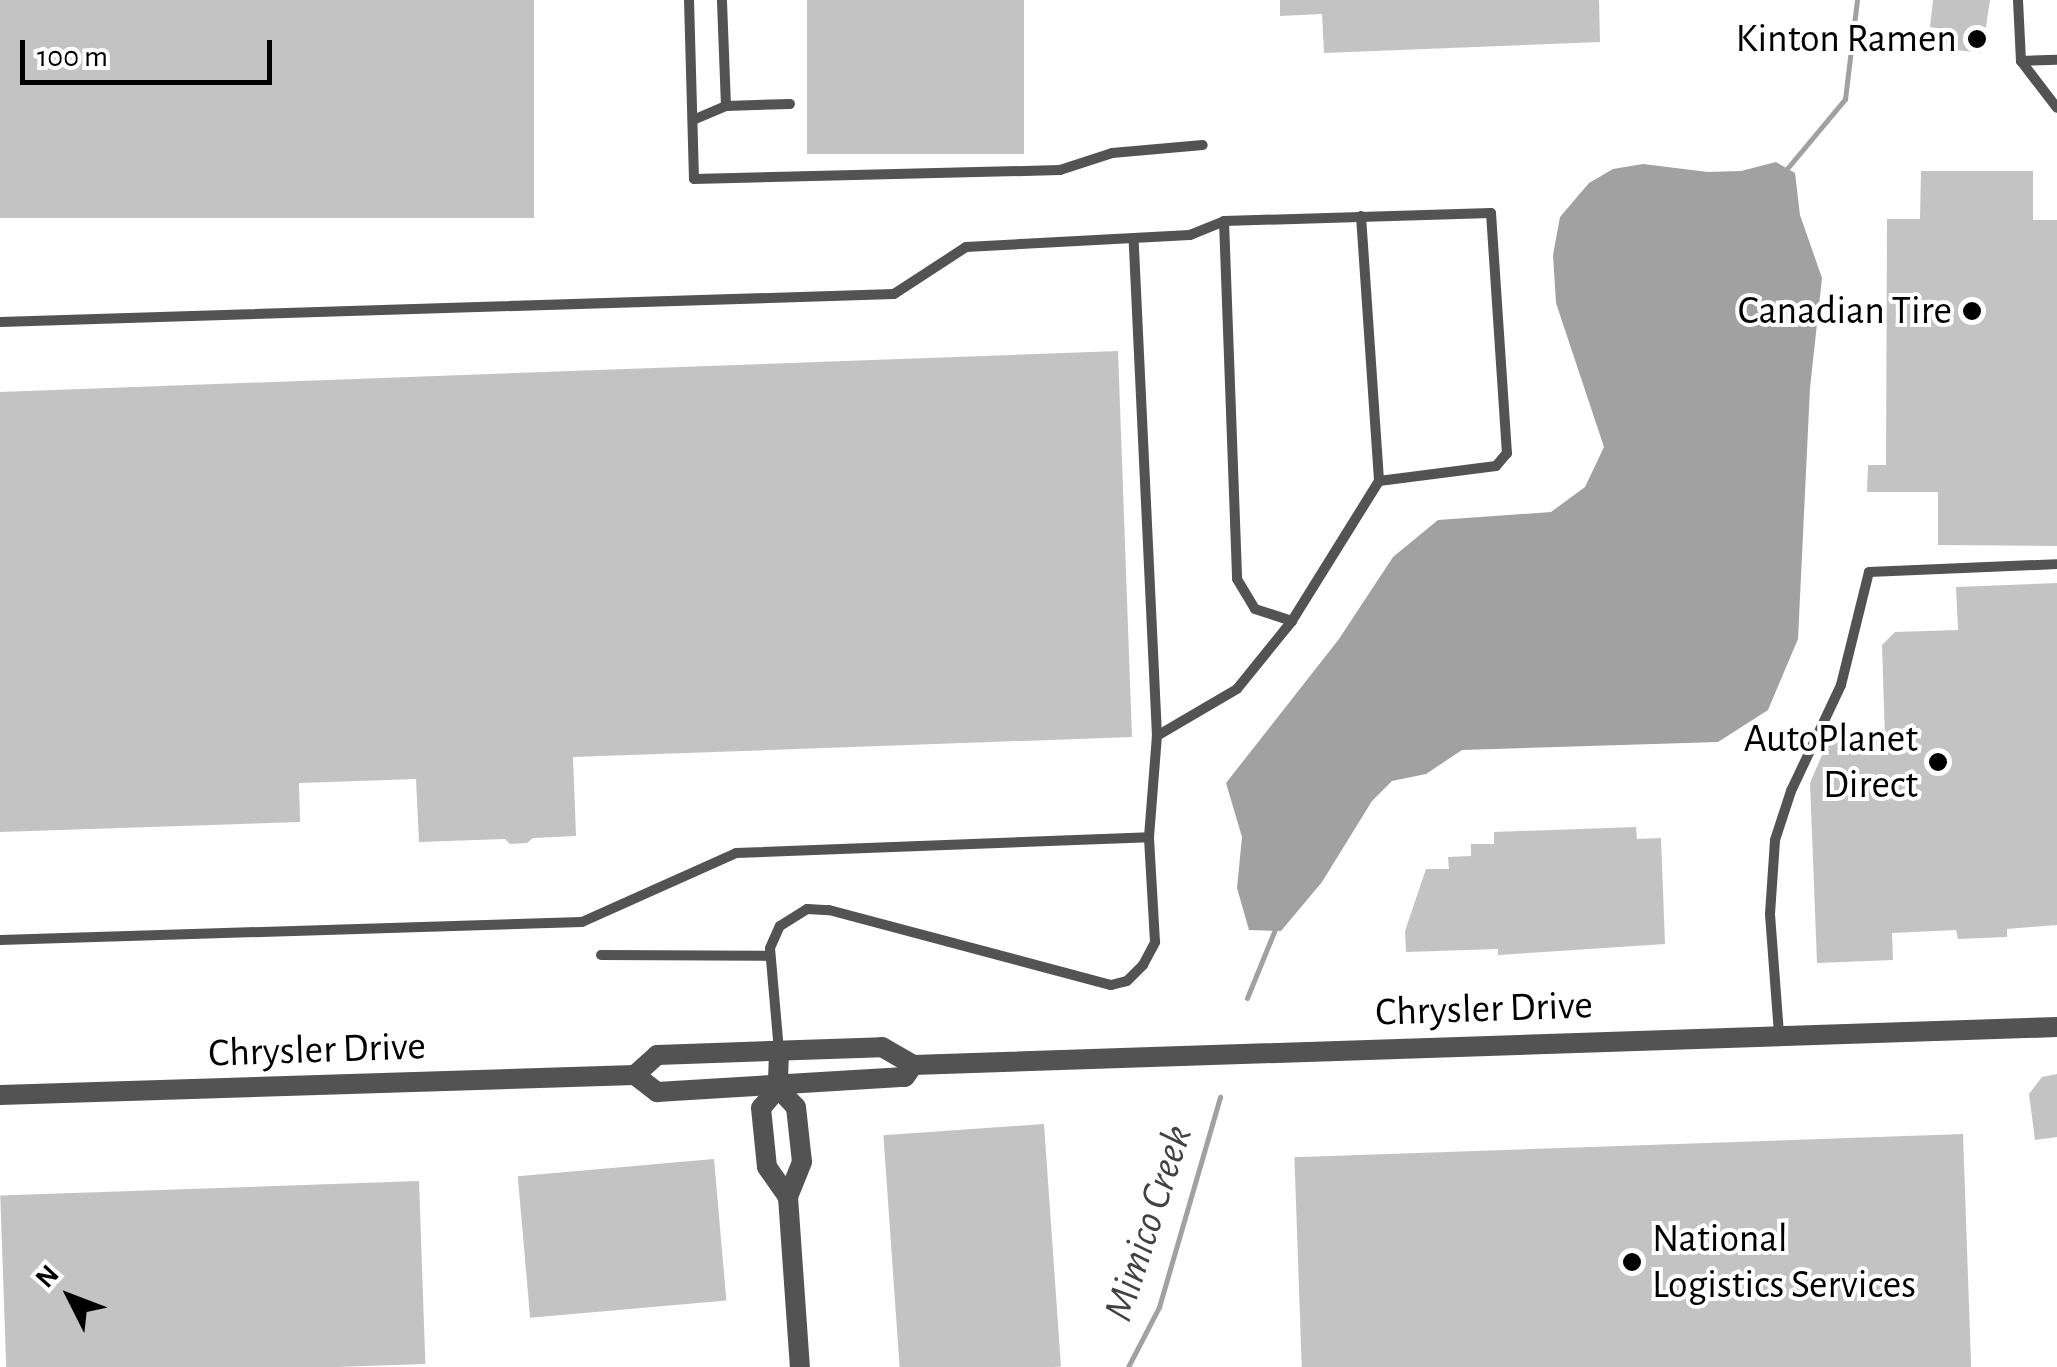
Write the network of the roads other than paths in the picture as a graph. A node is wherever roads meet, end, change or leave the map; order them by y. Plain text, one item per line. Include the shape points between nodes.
1 (689, 0) edge
2 (722, 0) edge
3 (2018, 0) edge
4 (2057, 60) edge
5 (2021, 61) junction
6 (790, 104) dead end
7 (726, 106) junction
8 (2057, 108) edge
9 (692, 120) junction
10 (1203, 145) dead end
11 (1361, 216) junction
12 (1224, 221) junction
13 (1134, 240) junction
14 (0, 322) edge
15 (1379, 482) junction
16 (2057, 564) edge
17 (1292, 621) junction
18 (1157, 736) junction
19 (1149, 836) junction
20 (0, 940) edge
21 (601, 955) dead end
22 (770, 956) junction
23 (2057, 1027) edge
24 (1778, 1034) junction
25 (778, 1052) junction
26 (913, 1065) junction
27 (635, 1076) junction
28 (778, 1088) junction
29 (0, 1095) edge
30 (788, 1196) junction
31 (800, 1367) edge

1 - 9 lane
2 - 7 lane
3 - 5 lane
4 - 5 lane
5 - 8 lane
6 - 7 lane
7 - 9 lane
9 - 10 lane via 694,179 1060,170 1112,152
11 - 12 lane
11 - 15 lane
11 - 15 lane via 1490,212 1502,379 1507,453 1496,466
12 - 13 lane via 1190,235
12 - 17 lane via 1237,579 1255,608
13 - 14 lane via 966,247 894,294
13 - 18 lane
15 - 17 lane
16 - 24 lane via 1868,572 1841,685 1775,840 1770,914
17 - 18 lane via 1237,688
18 - 19 lane
19 - 20 lane via 736,854 582,922
19 - 22 lane via 1155,942 1127,981 1111,986 817,908 780,926
21 - 22 lane
22 - 25 lane
23 - 24 street, Chrysler Drive
24 - 26 street, Chrysler Drive
25 - 26 street, Chrysler Drive via 882,1047
25 - 27 street, Chrysler Drive via 658,1055
25 - 28 street
26 - 28 street, Chrysler Drive via 905,1077
27 - 28 street, Chrysler Drive via 657,1092
27 - 29 street, Chrysler Drive
28 - 30 street via 796,1108 802,1162
28 - 30 street via 761,1108 767,1167
30 - 31 street

